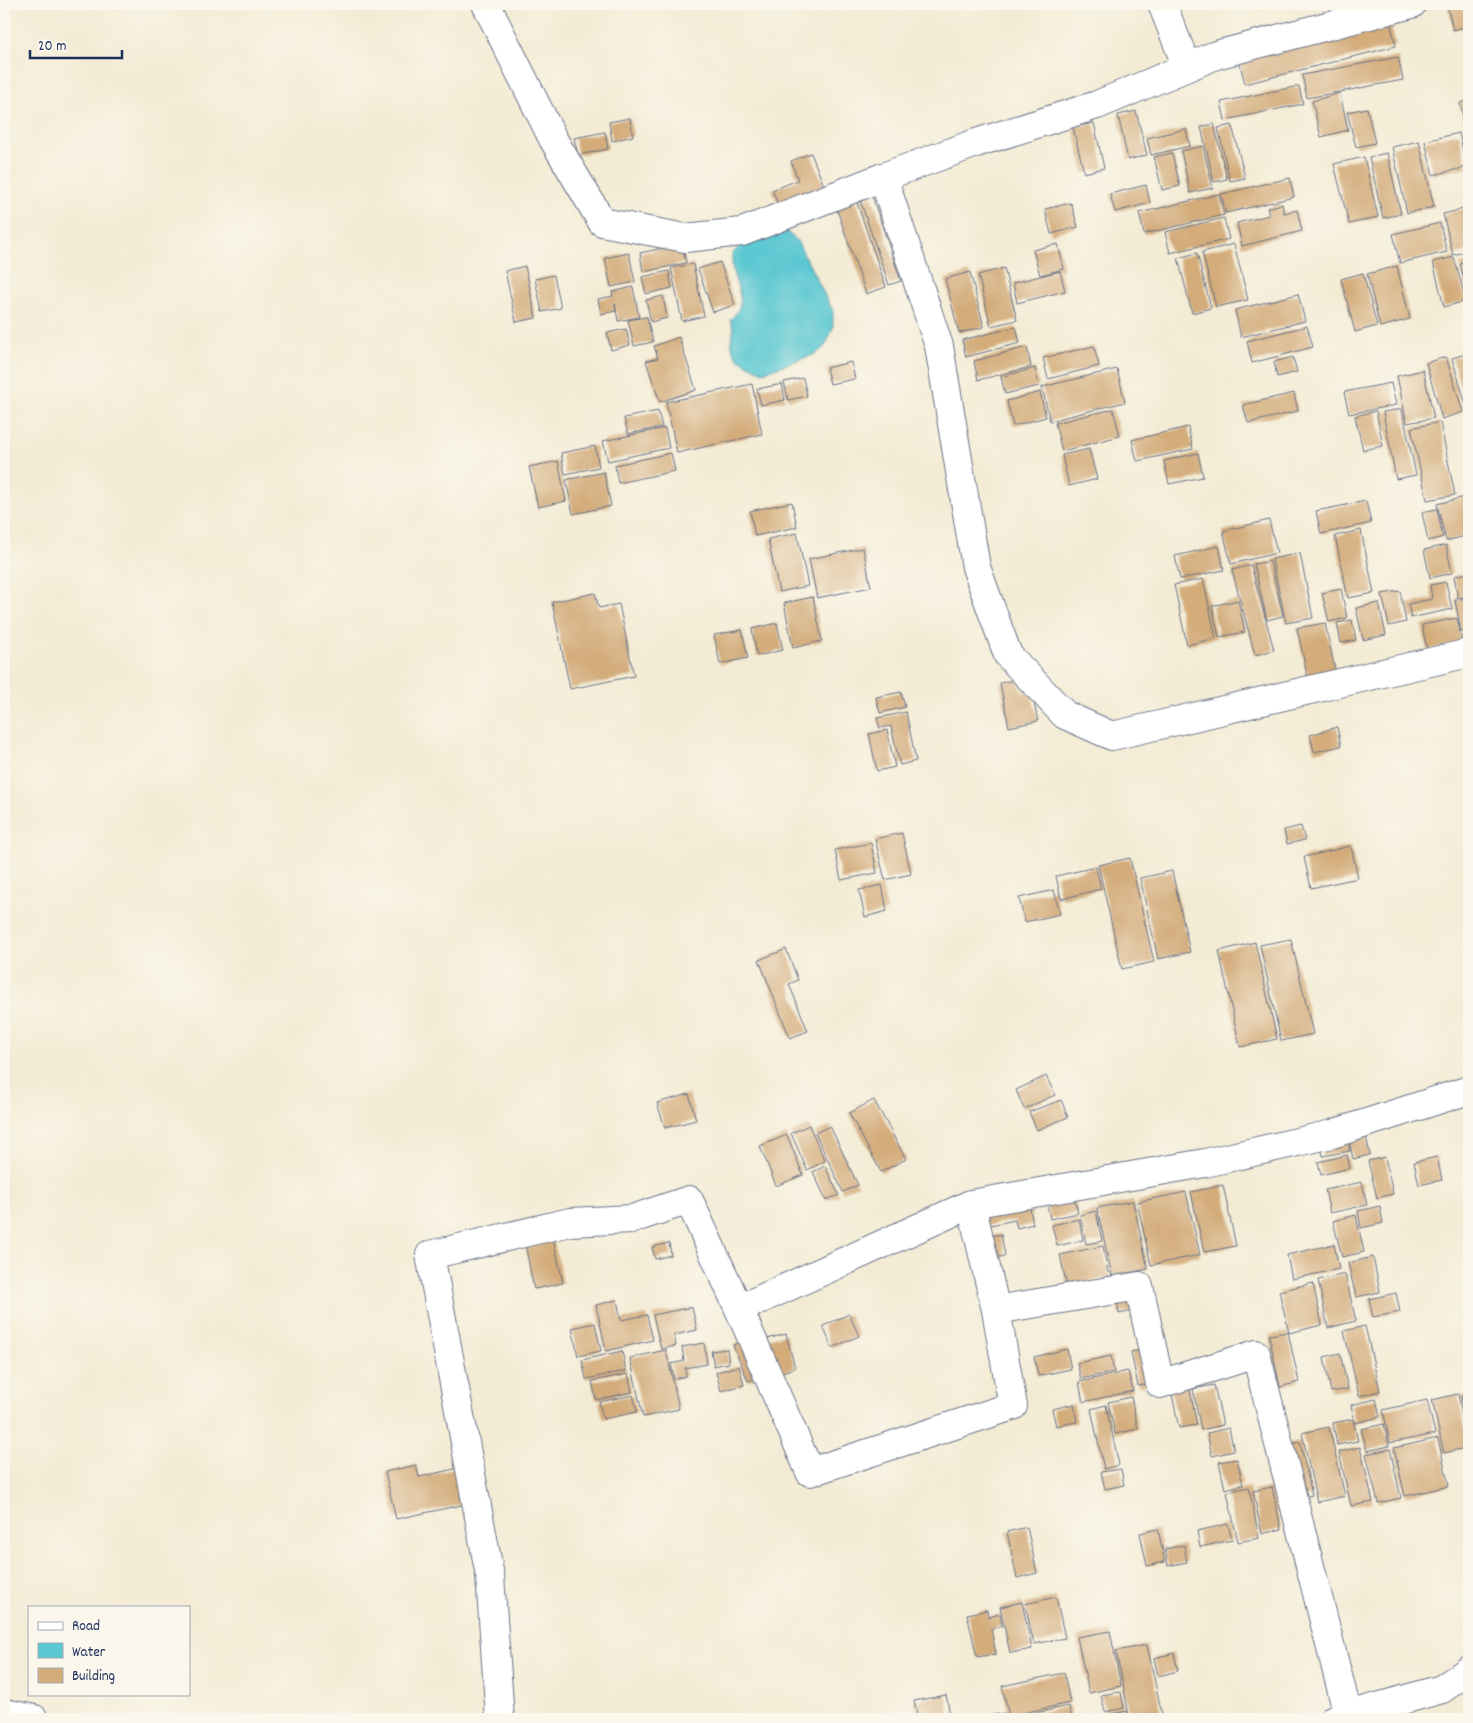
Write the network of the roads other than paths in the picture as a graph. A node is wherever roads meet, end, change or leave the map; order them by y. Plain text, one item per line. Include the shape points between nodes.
1 (486, 4) edge
2 (1162, 4) edge
3 (1412, 4) edge
4 (1187, 67) junction
5 (883, 177) junction
6 (1469, 653) edge
7 (1469, 1090) edge
8 (971, 1204) junction
9 (739, 1309) junction
10 (996, 1310) junction
11 (1469, 1670) edge
12 (1391, 1711) edge
13 (4, 1713) edge
14 (1341, 1717) edge
15 (34, 1719) edge
16 (500, 1719) edge

1 - 5 street via 553,139 602,222 685,238 742,232
2 - 4 street
3 - 4 street via 1216,55
4 - 5 street via 1098,105 976,143
5 - 6 street via 939,346 976,567 1008,655 1065,715 1112,736
7 - 8 street via 1332,1134 1205,1163
8 - 9 street
8 - 10 street
9 - 10 street via 810,1472 1013,1406
9 - 16 street via 689,1200 632,1219 570,1222 430,1255 490,1576
10 - 14 street via 1140,1286 1160,1384 1256,1354
11 - 12 street via 1442,1688
12 - 14 street
13 - 15 street

